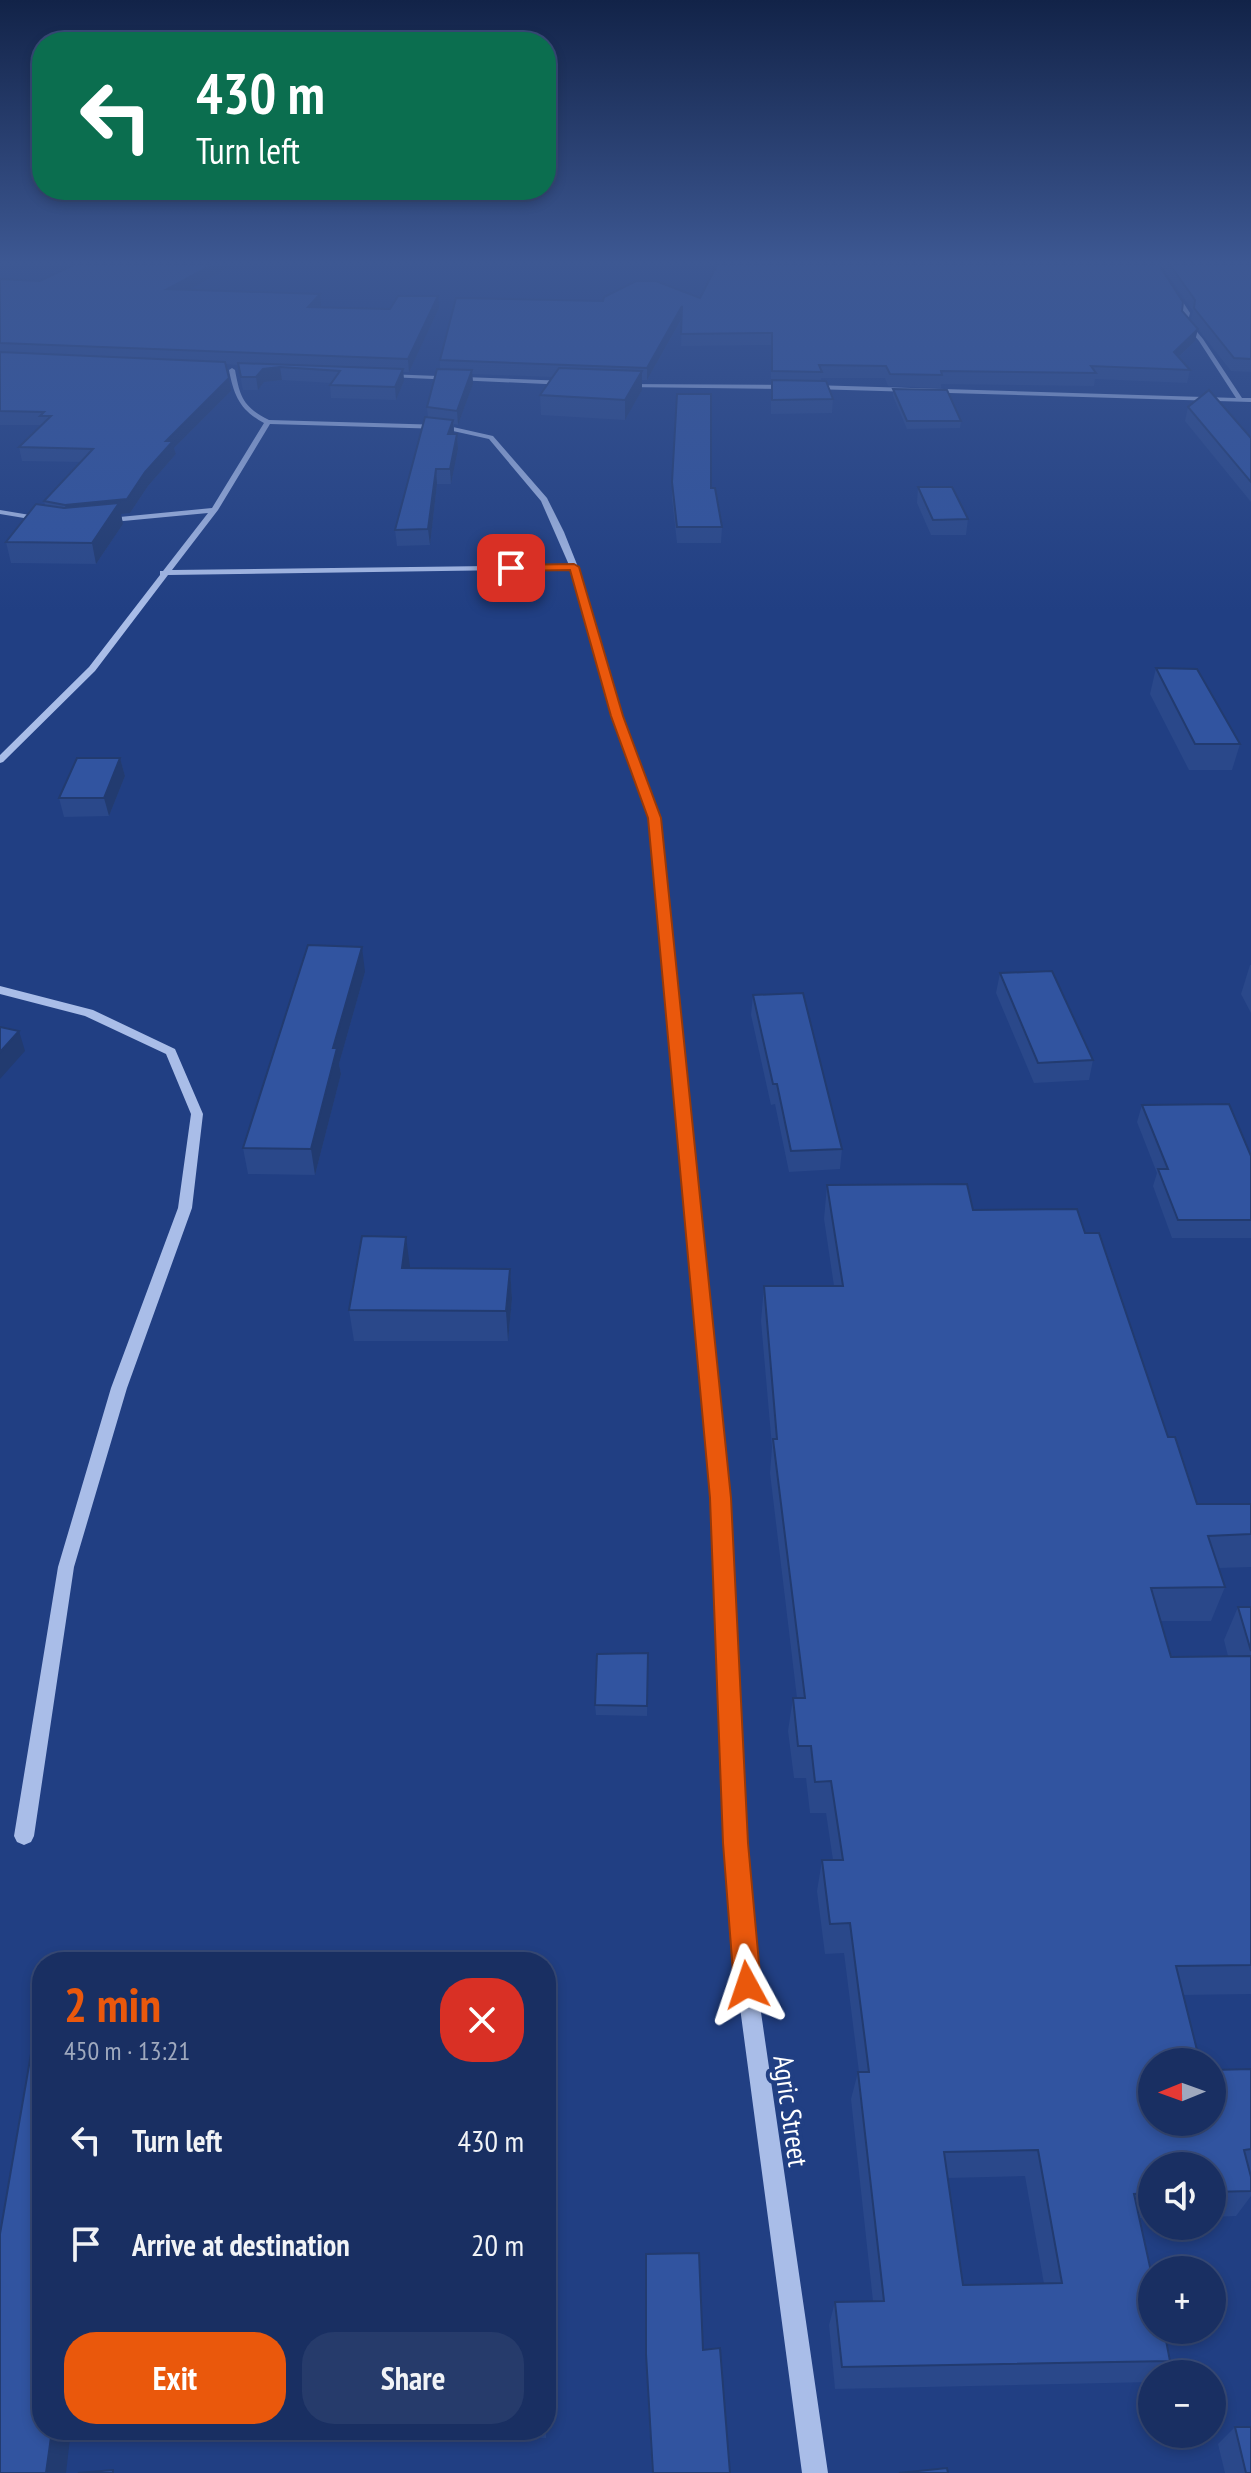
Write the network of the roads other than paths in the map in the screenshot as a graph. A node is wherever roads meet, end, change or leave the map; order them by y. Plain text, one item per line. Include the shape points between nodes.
1 (234, 380) edge
2 (507, 380) edge
3 (1228, 380) edge
4 (570, 383) edge
5 (618, 384) edge
6 (794, 387) edge
7 (808, 387) edge
8 (1240, 399) junction
9 (1251, 400) edge
10 (268, 422) junction
11 (214, 510) junction
12 (0, 512) edge
13 (97, 521) edge
14 (54, 522) edge
15 (574, 567) junction
16 (163, 573) junction
17 (0, 760) edge
18 (0, 990) edge
19 (24, 1836) dead end
20 (815, 2473) edge

1 - 10 street via 237,399
2 - 4 street
3 - 8 street
5 - 6 street
7 - 8 street
8 - 9 street
10 - 11 street
10 - 15 street, Agric Street via 444,427 491,437 544,500
11 - 13 street
11 - 16 street
12 - 14 street
15 - 16 street
15 - 20 street, Agric Street via 617,716 654,818 721,1498 747,1985
16 - 17 street via 92,669
18 - 19 street via 89,1013 171,1052 197,1114 185,1208 119,1388 66,1567

